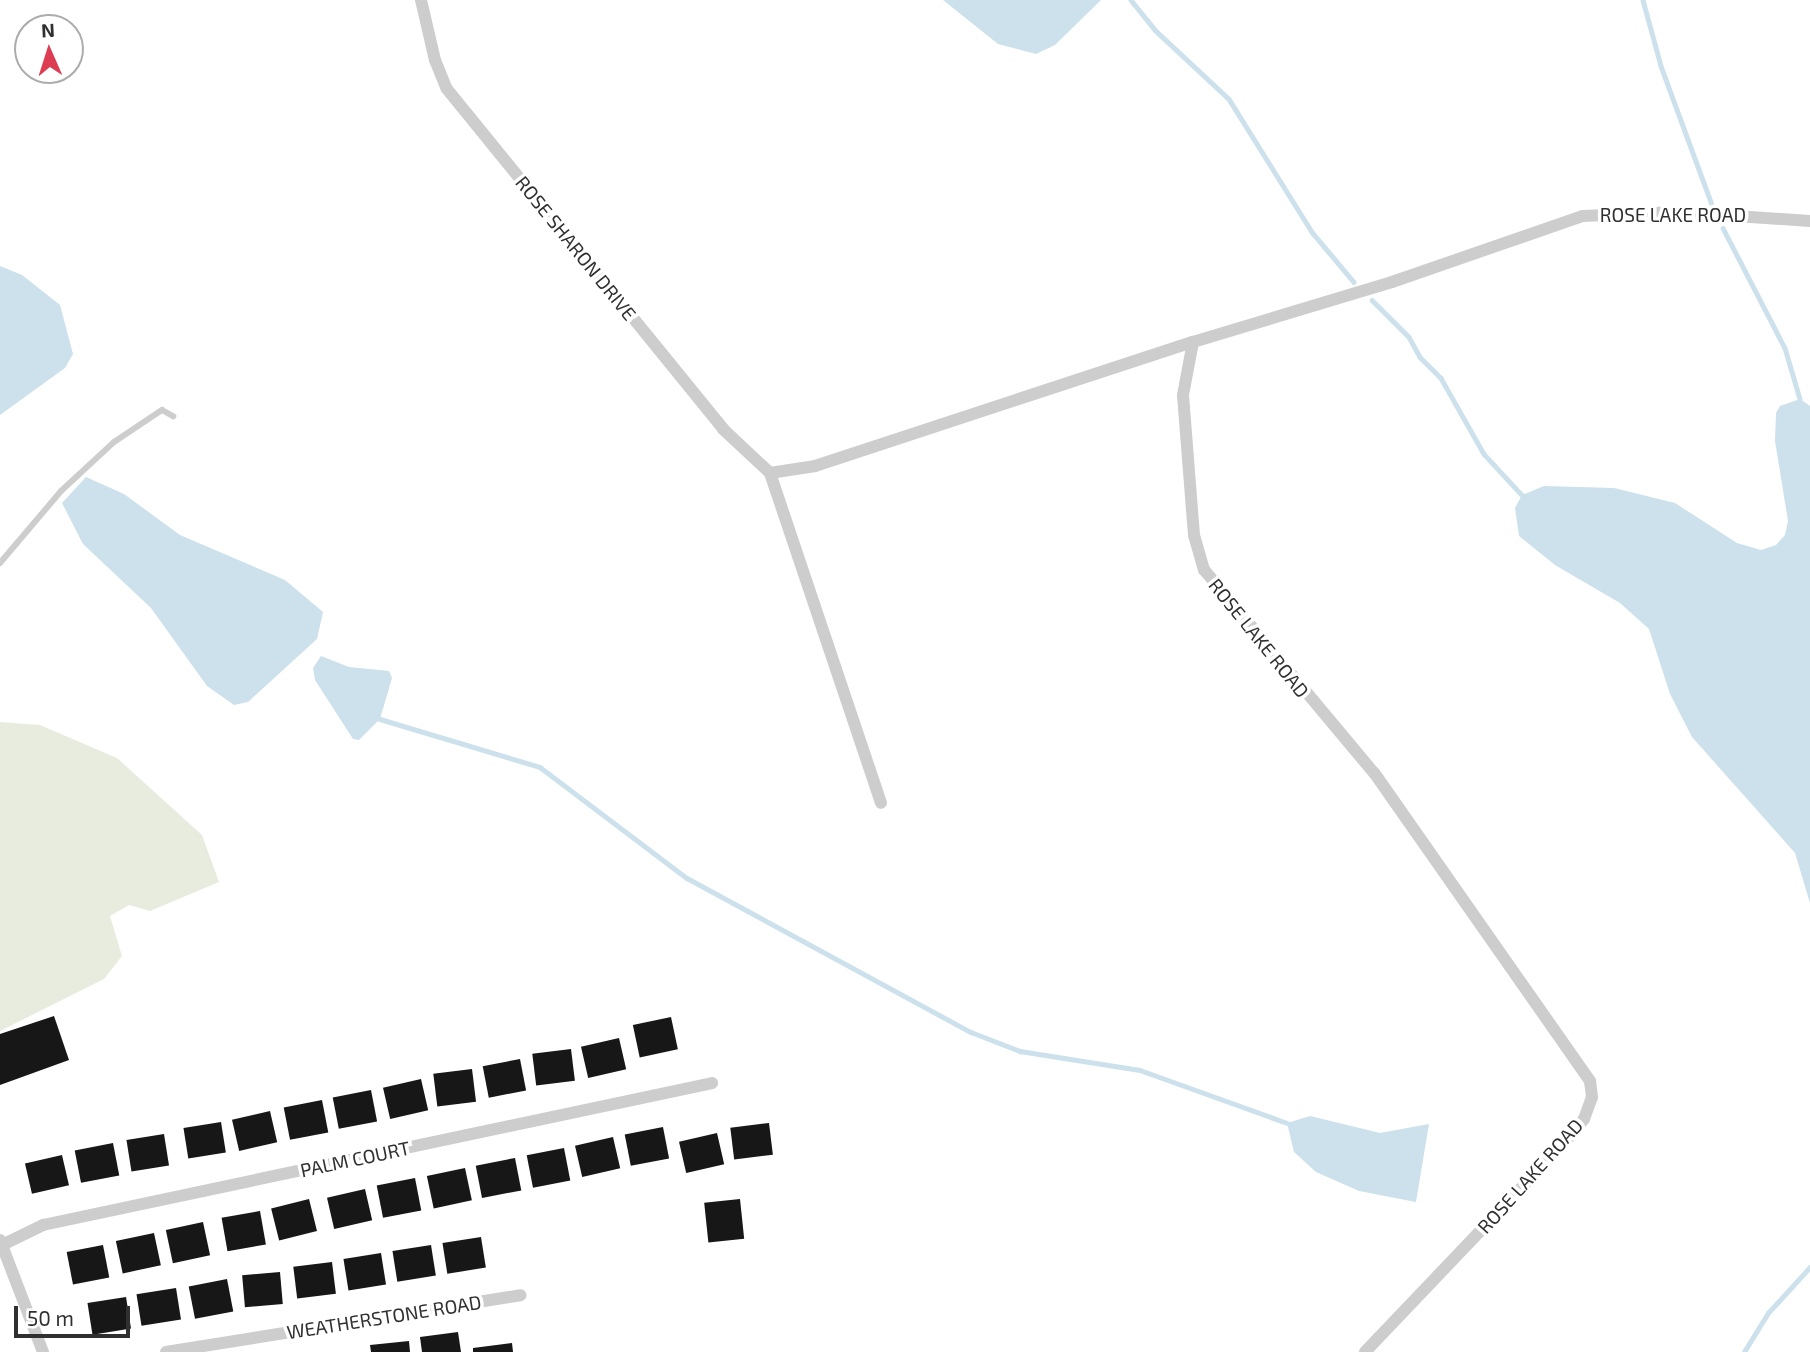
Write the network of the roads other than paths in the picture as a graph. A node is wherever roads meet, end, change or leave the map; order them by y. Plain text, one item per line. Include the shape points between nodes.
1 (421, 0) edge
2 (1810, 220) edge
3 (1193, 342) junction
4 (173, 416) dead end
5 (770, 473) junction
6 (0, 564) edge
7 (881, 803) dead end
8 (712, 1083) dead end
9 (1, 1242) edge
10 (520, 1295) dead end
11 (43, 1352) edge
12 (166, 1352) edge
13 (1365, 1352) edge

1 - 5 street, ROSE SHARON DRIVE via 447,89 723,429
2 - 3 street, ROSE LAKE ROAD via 1675,212 1583,216 1392,282
3 - 5 street via 815,466
3 - 13 street, ROSE LAKE ROAD via 1183,396 1194,535 1204,570 1374,774 1590,1081 1592,1097 1584,1119 1567,1140
4 - 6 lane via 162,410 114,442 61,491
5 - 7 street, ROSE SHARON DRIVE
8 - 9 street, PALM COURT via 43,1225
9 - 11 street
10 - 12 street, WEATHERSTONE ROAD

